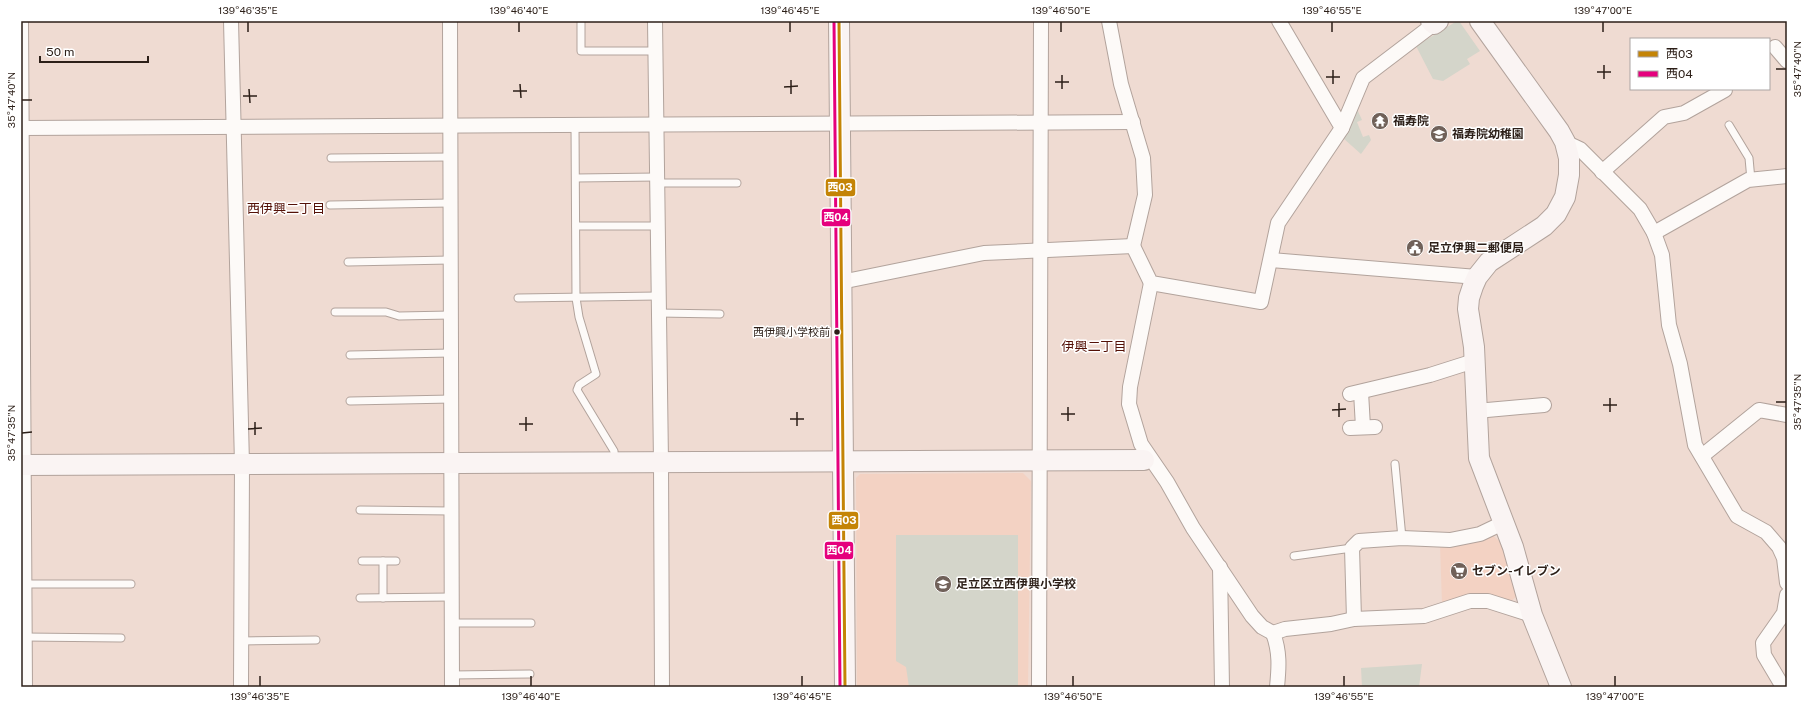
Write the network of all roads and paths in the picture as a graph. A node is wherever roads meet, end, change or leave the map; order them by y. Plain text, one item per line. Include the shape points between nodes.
1 (21, 21) edge
2 (231, 21) edge
3 (450, 21) edge
4 (580, 21) edge
5 (655, 21) edge
6 (840, 21) edge
7 (1041, 21) edge
8 (1109, 21) edge
9 (1279, 21) edge
10 (1480, 21) edge
11 (1434, 22) edge
12 (1775, 47) dead end
13 (655, 51) junction
14 (1787, 62) edge
15 (1725, 90) dead end
16 (840, 122) junction
17 (1133, 122) junction
18 (1041, 123) junction
19 (450, 125) junction
20 (575, 125) junction
21 (657, 125) junction
22 (1729, 125) dead end
23 (234, 127) junction
24 (21, 128) edge
25 (1342, 128) junction
26 (1565, 142) junction
27 (331, 158) dead end
28 (450, 158) junction
29 (1602, 172) junction
30 (1787, 176) edge
31 (576, 178) junction
32 (657, 180) junction
33 (1751, 180) junction
34 (737, 183) dead end
35 (450, 204) junction
36 (330, 205) dead end
37 (576, 226) junction
38 (658, 226) junction
39 (1654, 232) junction
40 (1133, 246) junction
41 (1040, 250) junction
42 (450, 260) junction
43 (1271, 260) junction
44 (348, 262) dead end
45 (1477, 277) junction
46 (841, 282) junction
47 (1151, 283) junction
48 (658, 296) junction
49 (518, 298) dead end
50 (576, 298) junction
51 (335, 312) dead end
52 (658, 313) junction
53 (720, 314) dead end
54 (451, 315) junction
55 (451, 353) junction
56 (350, 355) dead end
57 (1474, 361) junction
58 (452, 399) junction
59 (350, 401) dead end
60 (1544, 405) dead end
61 (1476, 411) junction
62 (1787, 415) edge
63 (1363, 427) dead end
64 (1702, 456) junction
65 (1147, 459) junction
66 (615, 461) junction
67 (844, 461) junction
68 (1040, 461) junction
69 (661, 462) junction
70 (452, 463) junction
71 (242, 464) junction
72 (1395, 464) dead end
73 (23, 465) edge
74 (360, 510) dead end
75 (451, 511) junction
76 (1503, 523) junction
77 (1402, 538) junction
78 (1352, 548) junction
79 (1294, 556) dead end
80 (23, 557) edge
81 (396, 560) dead end
82 (362, 561) dead end
83 (383, 561) junction
84 (1220, 566) junction
85 (1787, 577) edge
86 (25, 584) junction
87 (131, 584) dead end
88 (1787, 595) edge
89 (451, 597) junction
90 (360, 598) dead end
91 (383, 598) junction
92 (1532, 615) junction
93 (1354, 619) junction
94 (451, 623) junction
95 (531, 623) dead end
96 (24, 628) edge
97 (1273, 633) junction
98 (121, 638) dead end
99 (316, 640) dead end
100 (240, 641) junction
101 (530, 674) dead end
102 (452, 681) edge
103 (24, 682) edge
104 (240, 687) edge
105 (662, 687) edge
106 (845, 687) edge
107 (1039, 687) edge
108 (1222, 687) edge
109 (1277, 687) edge
110 (1561, 687) edge
111 (1783, 687) edge

1 - 24 street
2 - 23 street
3 - 19 street
4 - 13 lane via 581,51
5 - 13 street
6 - 16 street
7 - 18 street
8 - 17 street via 1121,84
9 - 25 street
10 - 26 street
11 - 25 street via 1363,78
12 - 14 street
13 - 21 street
15 - 29 street via 1684,113 1664,117
16 - 18 street
16 - 21 street
16 - 46 street
17 - 18 street
17 - 40 street via 1143,158 1145,195
18 - 41 street
19 - 20 street
19 - 23 street
19 - 28 street
20 - 21 street
20 - 31 lane
21 - 32 street
22 - 33 lane via 1750,158
23 - 24 street
23 - 71 street
24 - 73 street
25 - 43 street via 1278,223
26 - 29 street via 1580,149
26 - 45 street via 1569,158 1569,175 1565,197 1556,214 1544,226 1489,262
27 - 28 lane
28 - 35 street
29 - 39 street via 1640,209
30 - 33 street
31 - 32 lane
31 - 37 lane
32 - 34 lane
32 - 38 street
33 - 39 street
35 - 36 lane
35 - 42 street
37 - 38 lane
37 - 50 lane
38 - 48 street
39 - 64 street via 1662,255 1669,325 1680,364 1695,445
40 - 41 street
40 - 47 street
41 - 46 street via 984,253
41 - 68 street
42 - 44 lane
42 - 54 street
43 - 45 street
43 - 47 street via 1261,302
45 - 57 street via 1469,298 1468,309
46 - 67 street
47 - 65 street via 1130,387 1129,404
48 - 50 lane
48 - 52 street
49 - 50 lane
50 - 66 lane via 596,374 579,385 577,390 614,451
51 - 54 lane via 386,312 399,316
52 - 53 lane
52 - 69 street
54 - 55 street
55 - 56 lane
55 - 58 street
57 - 61 street
57 - 63 street via 1430,375 1355,393
58 - 59 lane
58 - 70 street
60 - 61 street
61 - 76 street via 1479,458
62 - 64 street via 1758,410
64 - 85 street via 1737,516 1774,539 1784,558
65 - 68 street
65 - 84 street via 1167,482 1193,528
66 - 69 street
66 - 70 street
67 - 68 street
67 - 69 street
67 - 106 street
68 - 107 street
69 - 105 street
70 - 71 street
70 - 75 street
71 - 73 street
71 - 100 street
72 - 77 lane
73 - 80 street
74 - 75 lane
75 - 89 street
76 - 77 street via 1480,534 1450,540
76 - 92 street via 1513,546
77 - 78 street via 1359,541
78 - 79 lane
78 - 93 street
80 - 86 street
81 - 83 lane
82 - 83 lane
83 - 91 lane
84 - 97 street via 1252,616 1262,627
84 - 108 street
86 - 87 lane
86 - 96 street
88 - 111 street via 1784,613 1763,643 1764,655
89 - 91 lane
89 - 94 street
90 - 91 lane
92 - 93 street via 1480,600 1424,616
92 - 110 street
93 - 97 street
94 - 95 lane
94 - 102 street
96 - 98 lane
96 - 103 street
97 - 109 street via 1280,660
99 - 100 lane
100 - 104 street
101 - 102 lane

